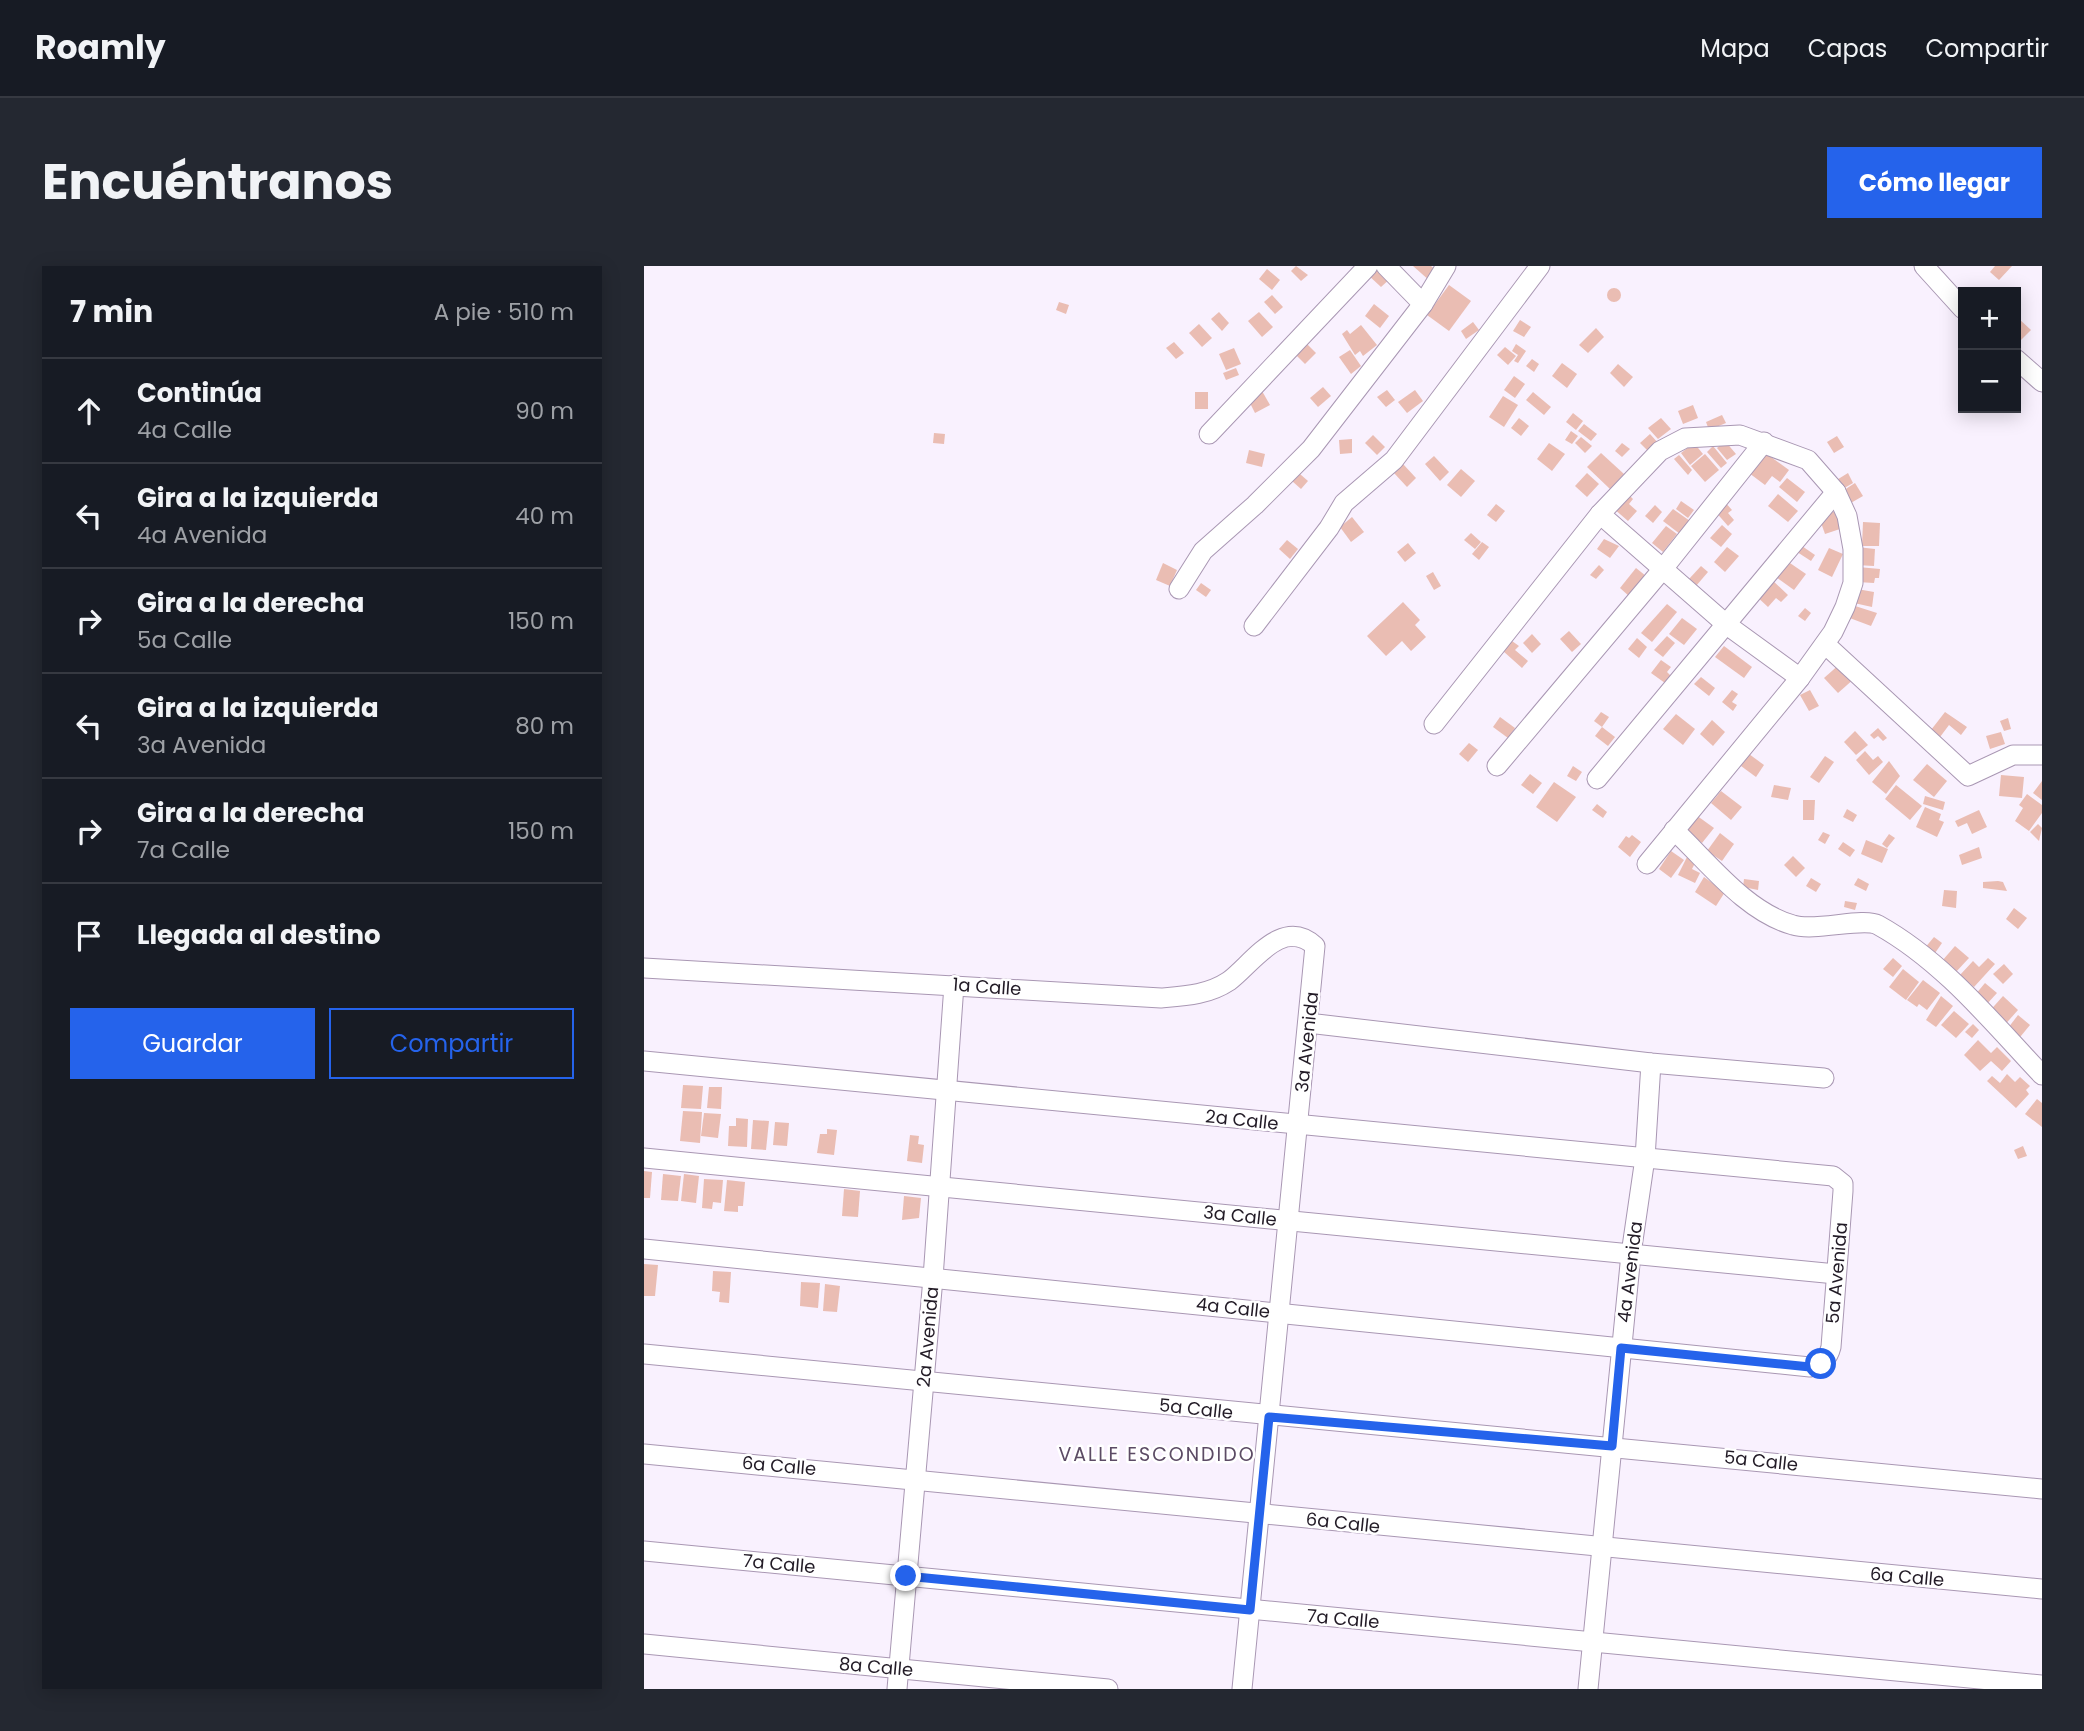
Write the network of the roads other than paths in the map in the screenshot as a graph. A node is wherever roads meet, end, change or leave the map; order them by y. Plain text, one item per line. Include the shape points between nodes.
1 (1368, 266) edge
2 (1386, 266) edge
3 (1446, 266) edge
4 (1540, 266) edge
5 (1924, 266) edge
6 (1958, 303) edge
7 (1423, 304) junction
8 (2021, 363) edge
9 (2042, 382) edge
10 (1209, 434) dead end
11 (1764, 442) junction
12 (1836, 492) junction
13 (1600, 514) junction
14 (1662, 570) junction
15 (1179, 589) dead end
16 (1727, 625) junction
17 (1254, 626) dead end
18 (1825, 644) junction
19 (1800, 678) junction
20 (1434, 724) dead end
21 (2042, 755) edge
22 (1497, 766) dead end
23 (1597, 779) dead end
24 (1674, 830) junction
25 (1647, 864) dead end
26 (1310, 941) joint
27 (644, 968) edge
28 (954, 985) junction
29 (1308, 1023) junction
30 (644, 1061) edge
31 (1651, 1063) junction
32 (2042, 1075) edge
33 (1824, 1078) dead end
34 (948, 1091) junction
35 (1297, 1126) junction
36 (644, 1158) edge
37 (1645, 1158) junction
38 (1839, 1180) joint
39 (940, 1187) junction
40 (1288, 1221) junction
41 (644, 1249) edge
42 (1630, 1254) junction
43 (1836, 1275) junction
44 (933, 1278) junction
45 (1280, 1313) junction
46 (1621, 1348) junction
47 (644, 1354) edge
48 (1821, 1364) joint
49 (923, 1382) junction
50 (1269, 1417) junction
51 (1612, 1446) junction
52 (644, 1454) edge
53 (915, 1479) junction
54 (2042, 1489) edge
55 (1259, 1514) junction
56 (1602, 1549) junction
57 (644, 1551) edge
58 (906, 1576) junction
59 (2042, 1589) edge
60 (1250, 1610) junction
61 (1592, 1642) junction
62 (644, 1644) edge
63 (898, 1669) junction
64 (2042, 1685) edge
65 (897, 1689) edge
66 (1108, 1689) edge
67 (1242, 1689) edge
68 (1588, 1689) edge

1 - 10 street
2 - 7 street
3 - 7 street
4 - 17 street via 1394,460 1344,503
5 - 6 street
7 - 15 street via 1311,449 1203,551
8 - 9 street
11 - 12 street via 1808,460
11 - 13 street via 1740,435 1685,438 1660,451
11 - 14 street
12 - 16 street
12 - 18 street via 1847,516 1853,583
13 - 14 street
13 - 20 street
14 - 16 street
14 - 22 street
16 - 19 street
16 - 23 street
18 - 19 street
18 - 21 street via 1968,776 2013,755
19 - 24 street
24 - 25 street
24 - 32 street via 1754,906 1794,925 1817,928 1874,923 1903,941 1962,989
26 - 28 street, 1a Calle via 1287,937 1269,943 1228,981 1200,995 1161,998
26 - 29 street, 3a Avenida via 1317,952
27 - 28 street, 1a Calle
28 - 34 street, 2a Avenida
29 - 31 street
29 - 35 street, 3a Avenida
30 - 34 street, 2a Calle
31 - 33 street
31 - 37 street, 4a Avenida
34 - 35 street, 2a Calle
34 - 39 street, 2a Avenida
35 - 37 street, 2a Calle
35 - 40 street, 3a Avenida
36 - 39 street, 3a Calle
37 - 38 street, 2a Calle
37 - 42 street, 4a Avenida
38 - 43 street, 5a Avenida via 1843,1191
39 - 40 street, 3a Calle
39 - 44 street, 2a Avenida
40 - 42 street, 3a Calle
40 - 45 street, 3a Avenida
41 - 44 street, 4a Calle
42 - 43 street, 3a Calle
42 - 46 street, 4a Avenida
43 - 48 street, 5a Avenida via 1831,1347
44 - 45 street, 4a Calle
44 - 49 street, 2a Avenida
45 - 46 street, 4a Calle
45 - 50 street, 3a Avenida
46 - 48 street, 4a Calle via 1810,1367
46 - 51 street, 4a Avenida
47 - 49 street, 5a Calle
49 - 50 street, 5a Calle
49 - 53 street, 2a Avenida
50 - 51 street, 5a Calle
50 - 55 street, 3a Avenida
51 - 54 street, 5a Calle
51 - 56 street, 4a Avenida
52 - 53 street, 6a Calle
53 - 55 street, 6a Calle
53 - 58 street, 2a Avenida
55 - 56 street, 6a Calle
55 - 60 street, 3a Avenida
56 - 59 street, 6a Calle
56 - 61 street, 4a Avenida
57 - 58 street, 7a Calle
58 - 60 street, 7a Calle
58 - 63 street, 2a Avenida
60 - 61 street, 7a Calle
60 - 67 street, 3a Avenida
61 - 64 street, 7a Calle
61 - 68 street, 4a Avenida
62 - 63 street, 8a Calle
63 - 65 street, 2a Avenida
63 - 66 street, 8a Calle

